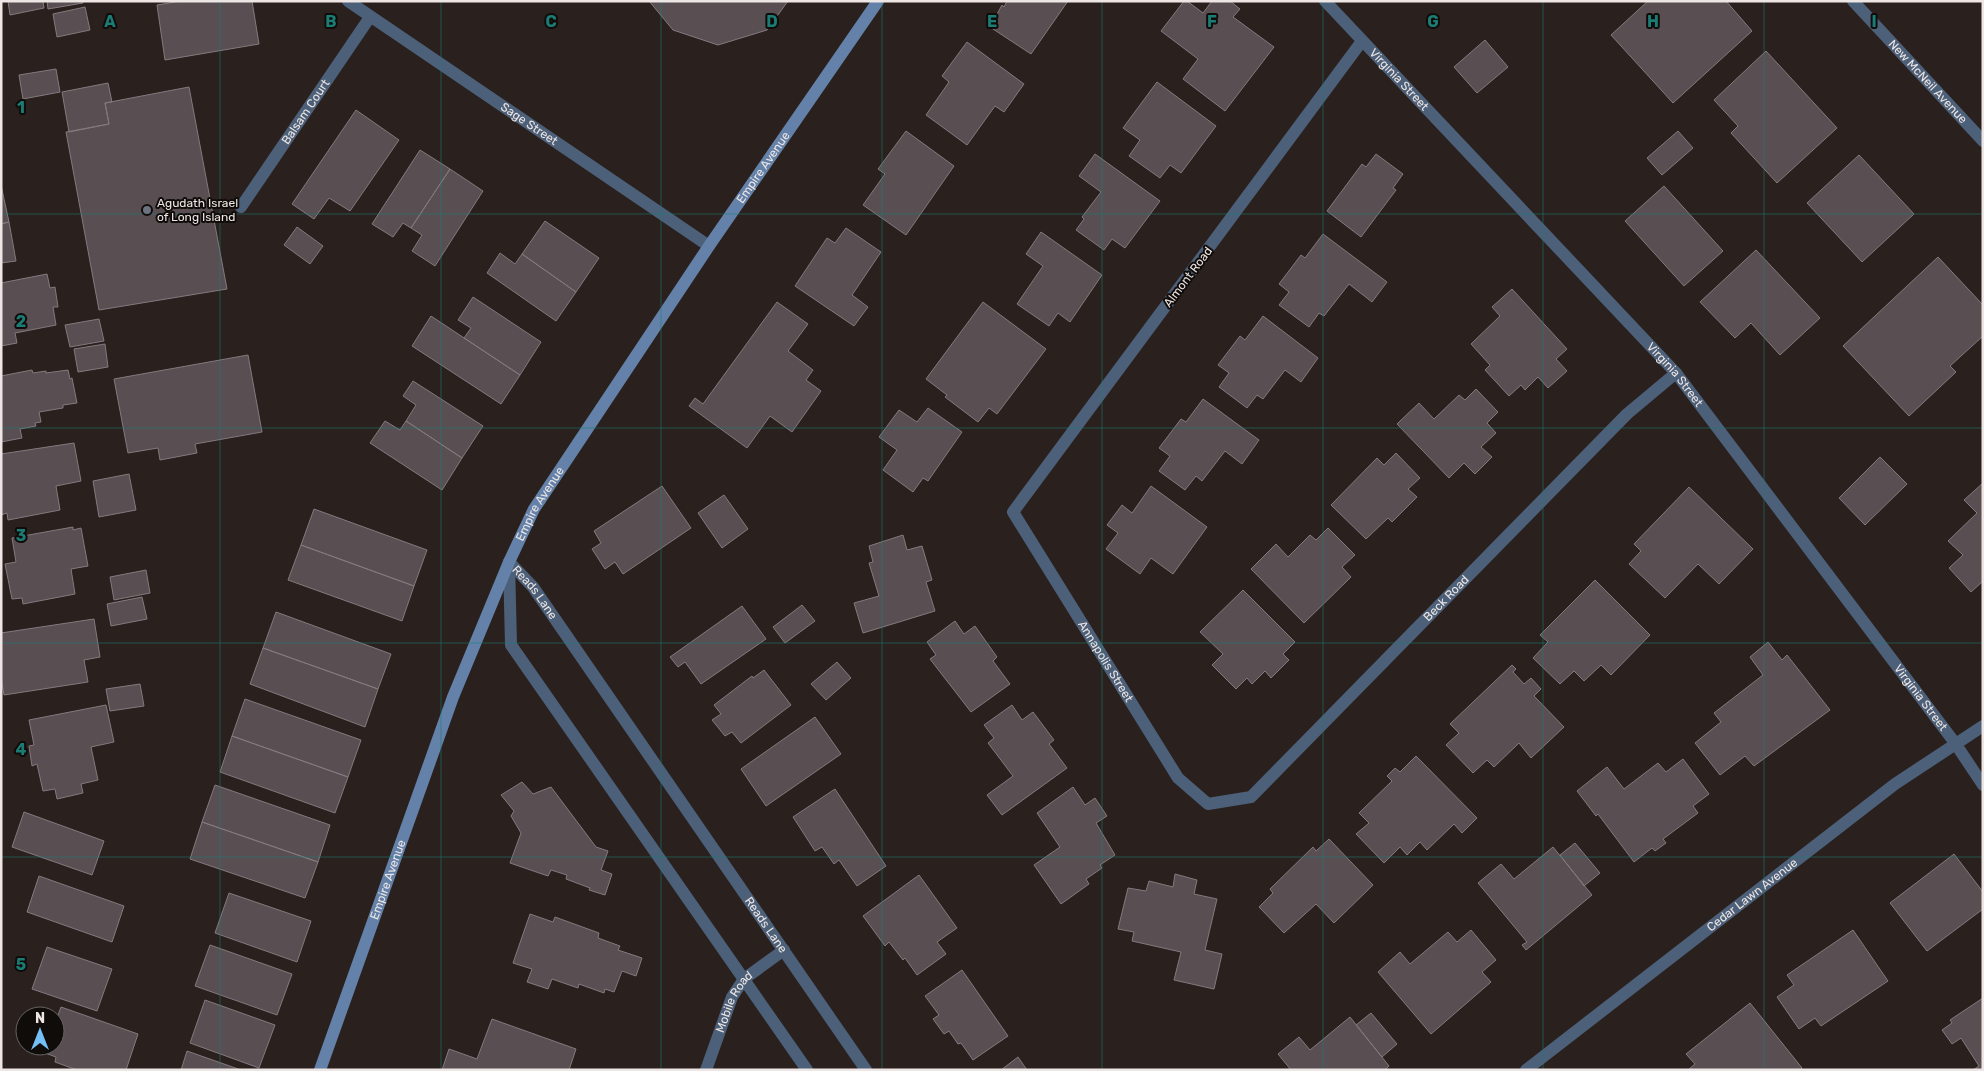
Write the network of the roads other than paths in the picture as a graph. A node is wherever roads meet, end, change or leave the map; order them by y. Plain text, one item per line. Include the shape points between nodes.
1 (348, 1) edge
2 (878, 1) edge
3 (1325, 1) edge
4 (1853, 1) edge
5 (370, 17) junction
6 (1362, 41) junction
7 (1983, 140) edge
8 (242, 207) dead end
9 (709, 246) junction
10 (1676, 373) junction
11 (1013, 512) joint
12 (509, 562) junction
13 (1983, 726) edge
14 (1955, 743) junction
15 (1983, 785) edge
16 (1208, 804) joint
17 (784, 950) junction
18 (744, 979) junction
19 (320, 1070) edge
20 (706, 1070) edge
21 (807, 1070) edge
22 (866, 1070) edge
23 (1526, 1070) edge

1 - 5 street, Sage Street
2 - 9 main road, Empire Avenue
3 - 6 street, Virginia Street
4 - 7 street, New McNeil Avenue
5 - 8 street, Balsam Court
5 - 9 street, Sage Street
6 - 10 street, Virginia Street
6 - 11 street, Almont Road
9 - 12 main road, Empire Avenue via 534,508
10 - 14 street, Virginia Street
10 - 16 street, Beck Road via 1627,414 1251,797
11 - 16 street, Annapolis Street via 1178,778
12 - 17 street, Reads Lane via 533,587
12 - 18 street, Reads Lane via 511,645
12 - 19 main road, Empire Avenue via 454,698
13 - 14 street, Cedar Lawn Avenue
14 - 15 street, Virginia Street
14 - 23 street, Cedar Lawn Avenue via 1894,784
17 - 18 street, Mobile Road
17 - 22 street, Reads Lane
18 - 20 street, Mobile Road via 732,997
18 - 21 street, Reads Lane

